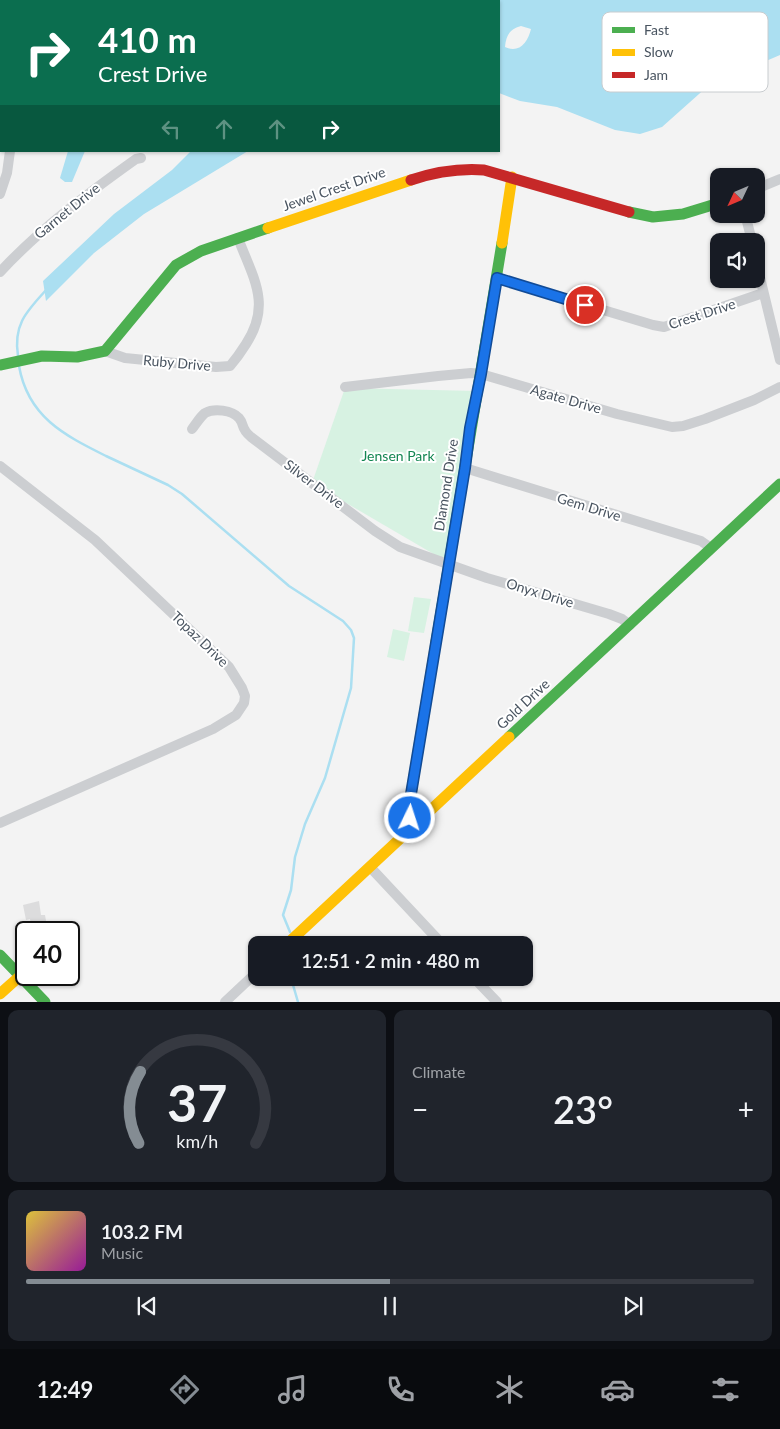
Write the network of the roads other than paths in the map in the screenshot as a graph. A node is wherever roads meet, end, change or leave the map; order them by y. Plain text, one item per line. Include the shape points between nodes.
1 (10, 152) edge
2 (141, 158) dead end
3 (512, 177) junction
4 (780, 179) edge
5 (765, 185) edge
6 (0, 194) edge
7 (710, 205) edge
8 (238, 238) junction
9 (0, 272) edge
10 (497, 278) junction
11 (762, 288) edge
12 (763, 293) junction
13 (105, 351) junction
14 (780, 360) edge
15 (2, 364) edge
16 (481, 374) junction
17 (345, 387) dead end
18 (780, 387) edge
19 (192, 429) dead end
20 (0, 466) edge
21 (465, 468) junction
22 (780, 484) edge
23 (711, 548) junction
24 (449, 563) junction
25 (630, 625) junction
26 (0, 823) edge
27 (414, 826) junction
28 (370, 867) junction
29 (296, 936) edge
30 (435, 936) edge
31 (0, 955) edge
32 (15, 971) edge
33 (15, 980) edge
34 (248, 980) edge
35 (30, 986) edge
36 (482, 986) edge
37 (0, 994) edge
38 (45, 1002) edge
39 (225, 1002) edge
40 (497, 1002) edge

1 - 6 street
2 - 9 street, Garnet Drive via 96,187 49,224
3 - 7 street, Jewel Crest Drive via 616,210 653,217 683,214
3 - 8 street, Jewel Crest Drive via 463,168 429,174
3 - 10 street, Diamond Drive
4 - 5 street
8 - 13 street, Jewel Crest Drive via 200,250 176,265
8 - 13 street, Ruby Drive via 260,305 255,330 230,366 125,358
10 - 12 street, Crest Drive via 664,327
10 - 16 street, Diamond Drive
11 - 12 street
12 - 14 street
13 - 15 street via 92,355 42,356
16 - 17 street, Agate Drive
16 - 18 street, Agate Drive via 672,427 705,419
16 - 21 street, Diamond Drive
19 - 24 street, Silver Drive via 206,413 216,410 236,416 251,437 375,531 423,557
20 - 26 street, Topaz Drive via 68,518 148,588 229,667 245,696 236,715 213,729
21 - 23 street, Gem Drive via 701,541
21 - 24 street, Diamond Drive
22 - 23 street, Gold Drive
23 - 25 street, Gold Drive
24 - 25 street, Onyx Drive via 487,578 609,614
24 - 27 street, Diamond Drive via 408,812
25 - 27 street, Gold Drive
27 - 28 street, Gold Drive
28 - 29 street, Gold Drive
28 - 30 street
31 - 32 street
33 - 37 street
34 - 39 street
35 - 38 street
36 - 40 street

